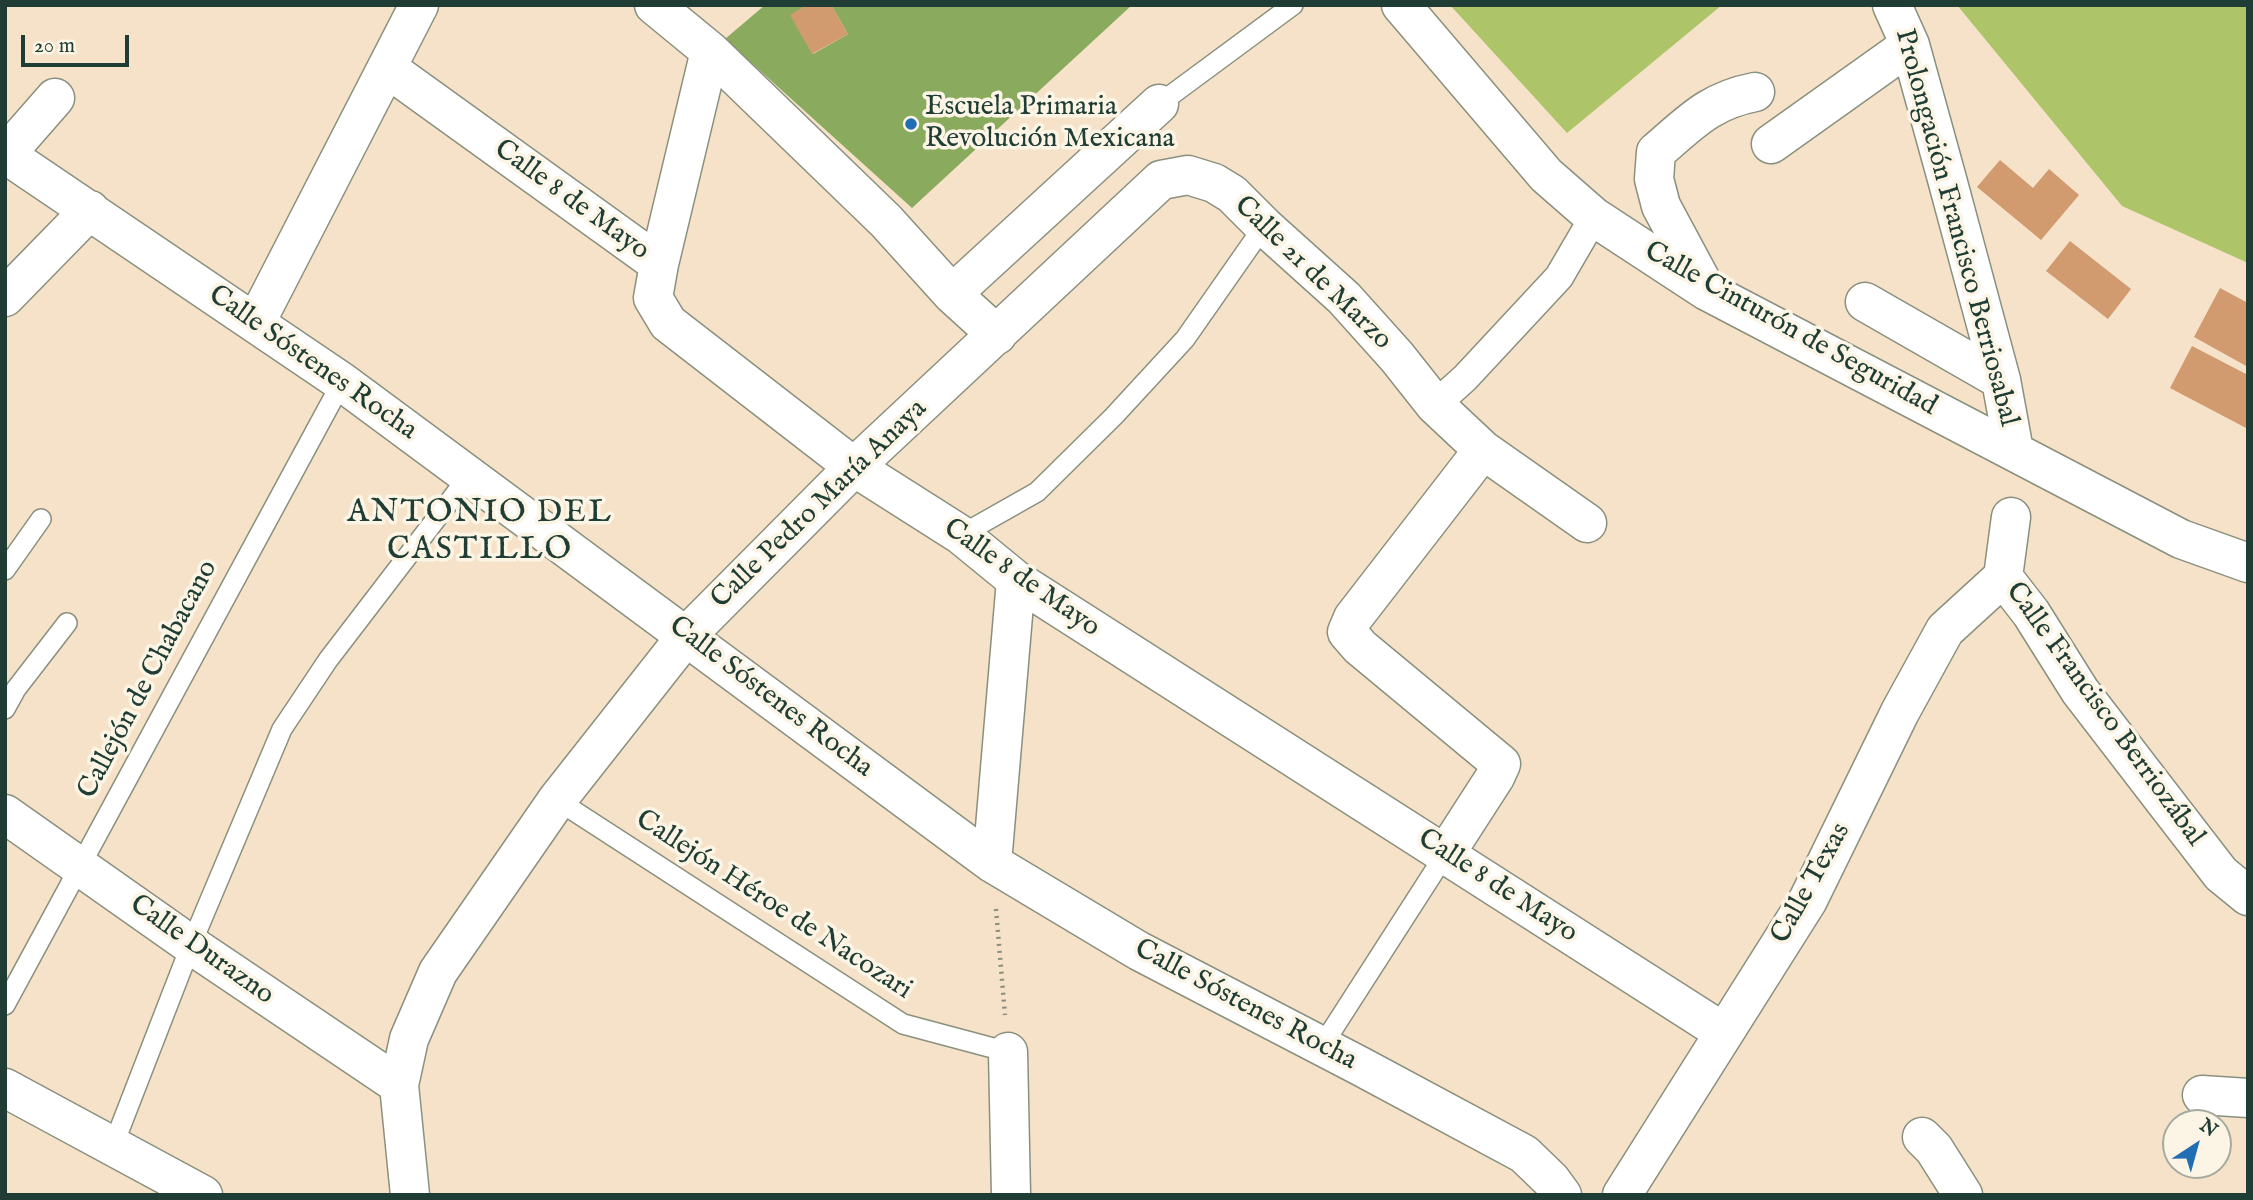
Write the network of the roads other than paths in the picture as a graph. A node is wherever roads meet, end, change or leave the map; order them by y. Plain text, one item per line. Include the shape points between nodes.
1 (419, 5) edge
2 (654, 5) edge
3 (1293, 5) edge
4 (1401, 5) edge
5 (1892, 5) edge
6 (1910, 45) junction
7 (710, 51) junction
8 (387, 68) junction
9 (1755, 92) dead end
10 (55, 98) dead end
11 (1159, 104) joint
12 (1771, 144) dead end
13 (6, 154) edge
14 (1188, 175) joint
15 (90, 210) junction
16 (1594, 218) junction
17 (1264, 226) junction
18 (659, 264) junction
19 (1707, 291) junction
20 (952, 294) junction
21 (5, 297) edge
22 (1865, 302) dead end
23 (256, 322) junction
24 (997, 335) junction
25 (2001, 380) junction
26 (342, 382) junction
27 (1435, 405) junction
28 (1483, 450) junction
29 (2014, 451) junction
30 (854, 467) junction
31 (470, 476) junction
32 (2011, 517) dead end
33 (41, 519) dead end
34 (1587, 523) dead end
35 (961, 536) junction
36 (2248, 563) edge
37 (5, 570) edge
38 (2003, 577) junction
39 (1016, 580) junction
40 (67, 623) dead end
41 (687, 635) junction
42 (5, 709) edge
43 (556, 800) junction
44 (5, 814) edge
45 (1446, 853) junction
46 (992, 863) junction
47 (80, 867) junction
48 (2248, 896) edge
49 (191, 945) junction
50 (5, 1005) edge
51 (1723, 1032) junction
52 (1322, 1046) junction
53 (1008, 1052) joint
54 (399, 1085) junction
55 (5, 1088) edge
56 (2202, 1095) dead end
57 (2248, 1098) edge
58 (1922, 1137) dead end
59 (113, 1146) junction
60 (202, 1195) edge
61 (410, 1195) edge
62 (1011, 1195) edge
63 (1562, 1195) edge
64 (1622, 1195) edge
65 (1963, 1195) edge

1 - 8 street
2 - 7 street
3 - 11 lane
4 - 16 street, Calle Cinturón de Seguridad via 1546,175
5 - 6 street, Prolongación Francisco Berriosabal
6 - 12 street
6 - 25 street, Prolongación Francisco Berriosabal
7 - 18 street
7 - 20 street via 886,221
8 - 18 street, Calle 8 de Mayo
8 - 23 street
9 - 19 street via 1709,107 1656,152 1654,178 1661,206
10 - 13 street
11 - 20 street
13 - 15 street, Calle Sóstenes Rocha
14 - 17 street, Calle 21 de Marzo via 1232,194
14 - 24 street, Calle Pedro María Anaya via 1161,180
15 - 21 street
15 - 23 street, Calle Sóstenes Rocha
16 - 19 street, Calle Cinturón de Seguridad
16 - 27 street via 1559,277
17 - 27 street, Calle 21 de Marzo via 1344,298
17 - 35 lane via 1185,339 1114,416 1037,492
18 - 30 street, Calle 8 de Mayo via 653,298 668,323
19 - 29 street, Calle Cinturón de Seguridad
20 - 24 street
22 - 25 street
23 - 26 street, Calle Sóstenes Rocha
24 - 30 street, Calle Pedro María Anaya
25 - 29 street, Prolongación Francisco Berriosabal
26 - 31 street, Calle Sóstenes Rocha
26 - 47 lane, Callejón de Chabacano
27 - 28 street, Calle 21 de Marzo
28 - 34 street, Calle 21 de Marzo
28 - 45 street via 1353,618 1348,632 1360,647 1501,764
29 - 36 street, Calle Cinturón de Seguridad via 2181,539
30 - 35 street, Calle 8 de Mayo
30 - 41 street, Calle Pedro María Anaya
31 - 41 street, Calle Sóstenes Rocha
31 - 49 lane via 328,660 282,729
32 - 38 street, Calle Francisco Berriozábal
33 - 37 lane
35 - 39 street, Calle 8 de Mayo
38 - 48 street, Calle Francisco Berriozábal via 2080,691 2221,874
38 - 51 street, Calle Texas via 1945,630 1808,900
39 - 45 street, Calle 8 de Mayo
39 - 46 street
40 - 42 lane
41 - 43 street, Calle Pedro María Anaya
41 - 46 street, Calle Sóstenes Rocha
43 - 53 lane, Callejón Héroe de Nacozari via 903,1024
43 - 54 street, Calle Pedro María Anaya via 438,972 409,1039
44 - 47 street, Calle Durazno
45 - 51 street, Calle 8 de Mayo
45 - 52 lane
46 - 52 street, Calle Sóstenes Rocha via 1139,951
47 - 49 street, Calle Durazno
47 - 50 lane, Callejón de Chabacano
49 - 54 street, Calle Durazno
49 - 59 lane
51 - 64 street, Calle Texas
52 - 63 street, Calle Sóstenes Rocha via 1524,1154
53 - 62 street
54 - 61 street, Calle Pedro María Anaya
55 - 59 street
56 - 57 street
58 - 65 street
59 - 60 street

